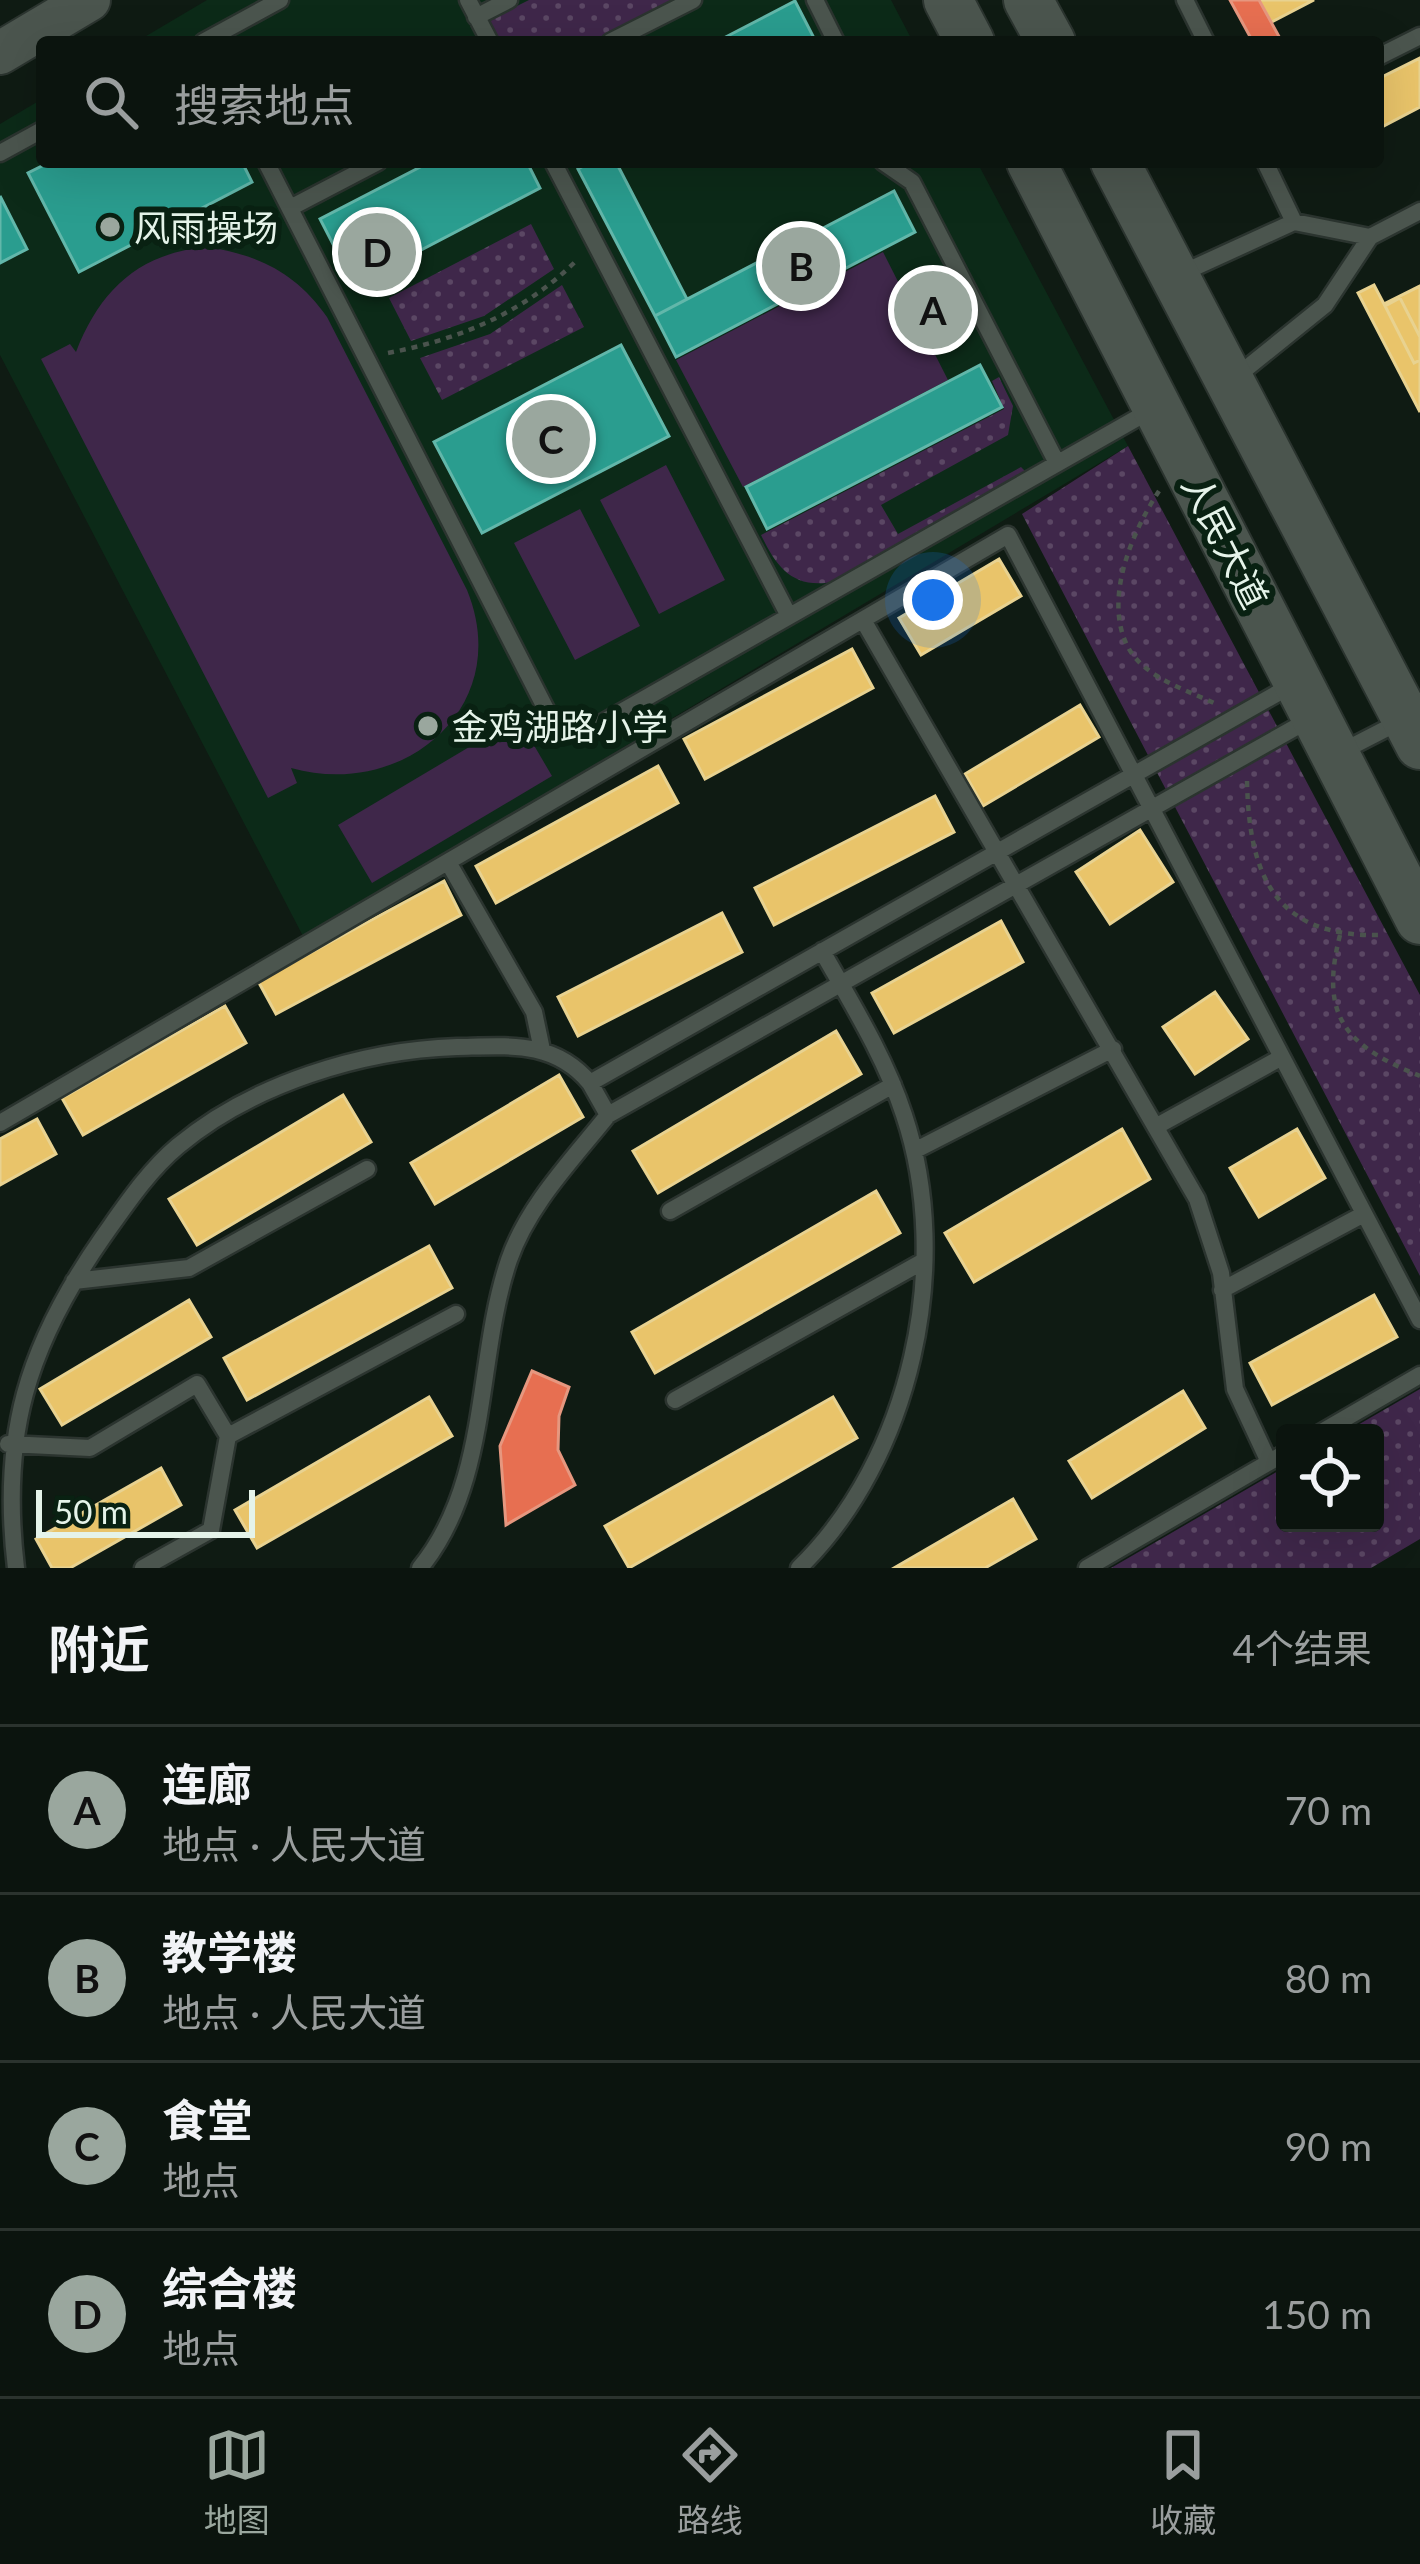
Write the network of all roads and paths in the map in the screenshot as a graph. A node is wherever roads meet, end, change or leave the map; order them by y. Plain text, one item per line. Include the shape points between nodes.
1 (89, 0) edge
2 (280, 0) edge
3 (509, 0) edge
4 (693, 0) edge
5 (815, 0) edge
6 (948, 0) edge
7 (1028, 0) edge
8 (1185, 0) edge
9 (472, 8) edge
10 (215, 36) edge
11 (487, 36) edge
12 (622, 36) edge
13 (833, 36) edge
14 (967, 36) edge
15 (1048, 36) edge
16 (1202, 36) edge
17 (1420, 36) edge
18 (0, 53) edge
19 (1384, 54) edge
20 (36, 133) edge
21 (0, 153) edge
22 (269, 168) edge
23 (367, 168) edge
24 (556, 168) edge
25 (891, 168) edge
26 (1034, 168) edge
27 (1118, 168) edge
28 (1268, 168) edge
29 (290, 208) junction
30 (1420, 211) edge
31 (1294, 222) junction
32 (1370, 237) junction
33 (593, 240) junction
34 (1177, 276) junction
35 (366, 357) junction
36 (1232, 381) junction
37 (1156, 406) junction
38 (1058, 463) junction
39 (789, 616) junction
40 (863, 620) junction
41 (1316, 718) junction
42 (1413, 732) edge
43 (1133, 776) junction
44 (1151, 809) junction
45 (998, 851) junction
46 (448, 862) junction
47 (1018, 884) junction
48 (1420, 920) edge
49 (1340, 935) dead end
50 (822, 951) junction
51 (840, 984) junction
52 (1113, 1049) junction
53 (542, 1050) junction
54 (1282, 1057) junction
55 (1420, 1076) edge
56 (590, 1082) junction
57 (892, 1085) junction
58 (608, 1115) junction
59 (0, 1124) edge
60 (1157, 1126) junction
61 (914, 1151) junction
62 (367, 1168) dead end
63 (670, 1211) dead end
64 (1364, 1214) junction
65 (922, 1262) junction
66 (74, 1281) junction
67 (1222, 1290) junction
68 (456, 1314) dead end
69 (1420, 1320) edge
70 (1420, 1375) edge
71 (675, 1400) dead end
72 (1336, 1424) edge
73 (228, 1436) junction
74 (5, 1454) edge
75 (1276, 1456) edge
76 (1276, 1459) edge
77 (16, 1568) edge
78 (143, 1568) edge
79 (420, 1568) edge
80 (799, 1568) edge
81 (1088, 1568) edge

1 - 18 street
2 - 10 lane
3 - 9 lane
4 - 12 lane
5 - 13 lane
6 - 14 main road
7 - 15 main road
8 - 16 lane
9 - 11 lane
17 - 19 lane
20 - 21 lane
22 - 29 lane
23 - 29 lane
24 - 33 lane
25 - 38 lane via 911,182
26 - 37 main road, 人民大道
27 - 34 main road
28 - 31 lane
29 - 35 lane
30 - 32 lane
31 - 32 lane
31 - 34 lane
32 - 36 lane via 1325,304
33 - 35 path via 556,280 502,317
33 - 39 lane
34 - 36 main road
35 - 39 lane via 558,728 586,732
36 - 42 main road
37 - 38 lane
37 - 41 main road, 人民大道
38 - 39 lane
40 - 43 lane via 1008,535
40 - 45 lane
40 - 46 lane
41 - 42 lane
41 - 43 lane
41 - 44 lane
41 - 48 main road, 人民大道
43 - 44 lane
43 - 45 lane
44 - 47 lane
44 - 54 lane
45 - 47 lane
45 - 50 lane
46 - 53 lane via 534,1012
46 - 59 lane
47 - 51 lane
47 - 52 lane
49 - 55 path via 1329,991 1353,1038 1371,1056
50 - 51 lane
50 - 56 lane
51 - 57 lane
51 - 58 lane
52 - 60 lane
52 - 61 lane
53 - 56 lane
53 - 66 lane via 416,1048 331,1067 269,1092 178,1146
54 - 60 lane
54 - 64 lane
56 - 58 lane
57 - 61 lane
57 - 63 lane
58 - 79 lane via 530,1216 509,1260 468,1467 451,1519
60 - 67 lane via 1197,1199
61 - 65 lane
62 - 66 lane via 189,1268
64 - 67 lane
64 - 69 lane
65 - 71 lane
65 - 80 lane via 914,1340 882,1447 832,1535
66 - 74 lane via 40,1336
67 - 75 lane via 1235,1389
68 - 73 lane
70 - 72 lane
73 - 74 lane via 197,1384 90,1448
73 - 78 lane via 211,1529
74 - 77 lane
76 - 81 lane

